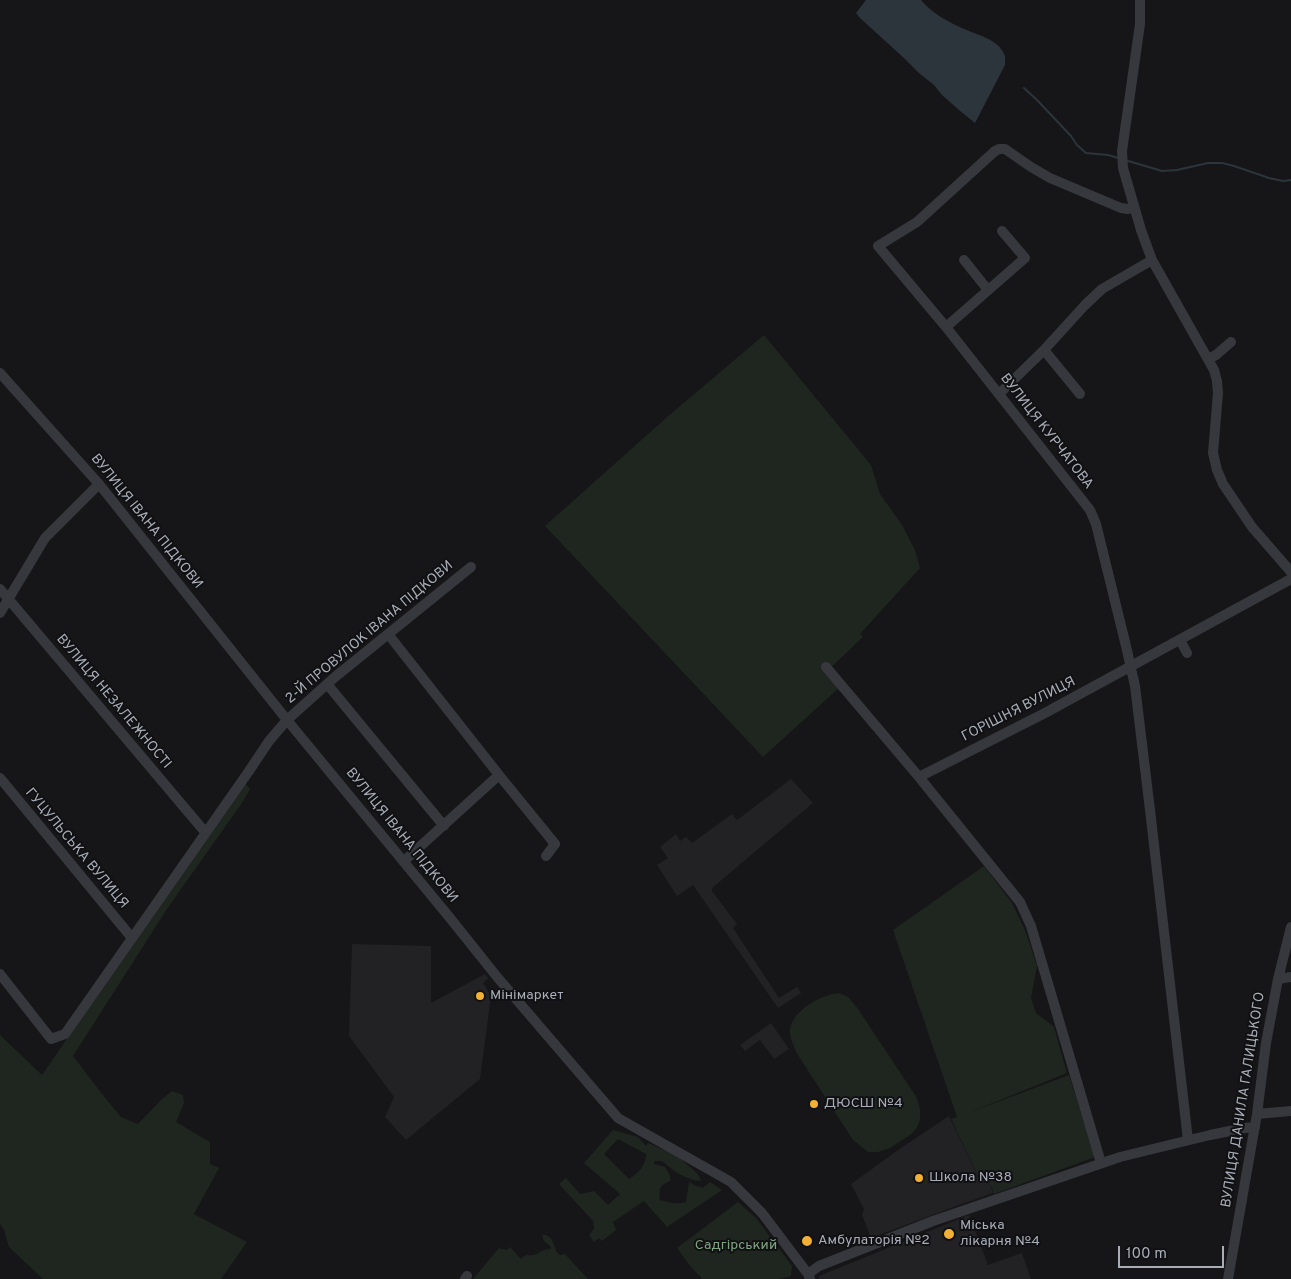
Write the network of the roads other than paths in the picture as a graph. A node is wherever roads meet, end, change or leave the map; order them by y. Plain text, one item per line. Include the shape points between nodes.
1 (1140, 0) edge
2 (1134, 207) junction
3 (1002, 231) dead end
4 (964, 260) dead end
5 (1152, 260) junction
6 (988, 290) junction
7 (946, 327) junction
8 (1231, 342) dead end
9 (1044, 350) junction
10 (1208, 359) junction
11 (0, 373) edge
12 (999, 394) junction
13 (1080, 394) dead end
14 (99, 484) junction
15 (471, 567) dead end
16 (1291, 572) edge
17 (1291, 579) edge
18 (0, 589) edge
19 (8, 600) junction
20 (0, 614) edge
21 (388, 634) junction
22 (1180, 640) junction
23 (1187, 653) dead end
24 (826, 667) dead end
25 (1130, 667) junction
26 (327, 684) junction
27 (287, 720) junction
28 (499, 775) junction
29 (919, 777) junction
30 (0, 778) edge
31 (444, 826) junction
32 (205, 832) junction
33 (546, 856) dead end
34 (404, 861) junction
35 (1291, 927) edge
36 (132, 938) junction
37 (0, 974) edge
38 (1291, 978) edge
39 (1278, 980) junction
40 (1291, 1111) edge
41 (1257, 1114) junction
42 (1255, 1127) junction
43 (1188, 1140) junction
44 (1101, 1163) junction
45 (809, 1276) edge
46 (1228, 1279) edge

1 - 2 street via 1140,24 1122,151 1123,168
2 - 5 street
2 - 7 street, ВУЛИЦЯ КУРЧАТОВА via 1121,208 1050,178 1005,149 995,151 917,222 878,246
3 - 6 street via 1025,258
4 - 6 street
5 - 9 street via 1102,289
5 - 10 street
6 - 7 street
7 - 12 street, ВУЛИЦЯ КУРЧАТОВА
8 - 10 street
9 - 12 street
9 - 13 street
10 - 16 street via 1214,370 1218,393 1214,454 1217,470 1252,527
11 - 14 street, ВУЛИЦЯ ІВАНА ПІДКОВИ
12 - 25 street, ВУЛИЦЯ КУРЧАТОВА via 1090,510
14 - 19 street via 45,538
14 - 27 street, ВУЛИЦЯ ІВАНА ПІДКОВИ
15 - 21 street, 2-Й ПРОВУЛОК ІВАНА ПІДКОВИ
17 - 22 street, ГОРІШНЯ ВУЛИЦЯ
18 - 19 street, ВУЛИЦЯ НЕЗАЛЕЖНОСТІ
19 - 20 street
19 - 32 street, ВУЛИЦЯ НЕЗАЛЕЖНОСТІ
21 - 26 street, 2-Й ПРОВУЛОК ІВАНА ПІДКОВИ
21 - 28 street
22 - 23 street
22 - 25 street, ГОРІШНЯ ВУЛИЦЯ
24 - 29 street
25 - 29 street, ГОРІШНЯ ВУЛИЦЯ
25 - 43 street, ВУЛИЦЯ КУРЧАТОВА via 1135,686
26 - 27 street, 2-Й ПРОВУЛОК ІВАНА ПІДКОВИ
26 - 31 street
27 - 32 street, 2-Й ПРОВУЛОК ІВАНА ПІДКОВИ via 269,740
27 - 34 street, ВУЛИЦЯ ІВАНА ПІДКОВИ
28 - 31 street
28 - 33 street via 556,844
29 - 44 street via 1020,902 1031,926
30 - 36 street, ГУЦУЛЬСЬКА ВУЛИЦЯ
31 - 34 street
32 - 36 street, 2-Й ПРОВУЛОК ІВАНА ПІДКОВИ
34 - 45 street, ВУЛИЦЯ ІВАНА ПІДКОВИ via 498,978 618,1118 731,1182 762,1213
35 - 39 street, ВУЛИЦЯ ДАНИЛА ГАЛИЦЬКОГО
36 - 37 street, 2-Й ПРОВУЛОК ІВАНА ПІДКОВИ via 65,1034 51,1039
38 - 39 street
39 - 41 street, ВУЛИЦЯ ДАНИЛА ГАЛИЦЬКОГО
40 - 41 street
41 - 42 street, ВУЛИЦЯ ДАНИЛА ГАЛИЦЬКОГО
42 - 43 street
42 - 46 street, ВУЛИЦЯ ДАНИЛА ГАЛИЦЬКОГО
43 - 44 street
44 - 45 street via 933,1221 819,1266

